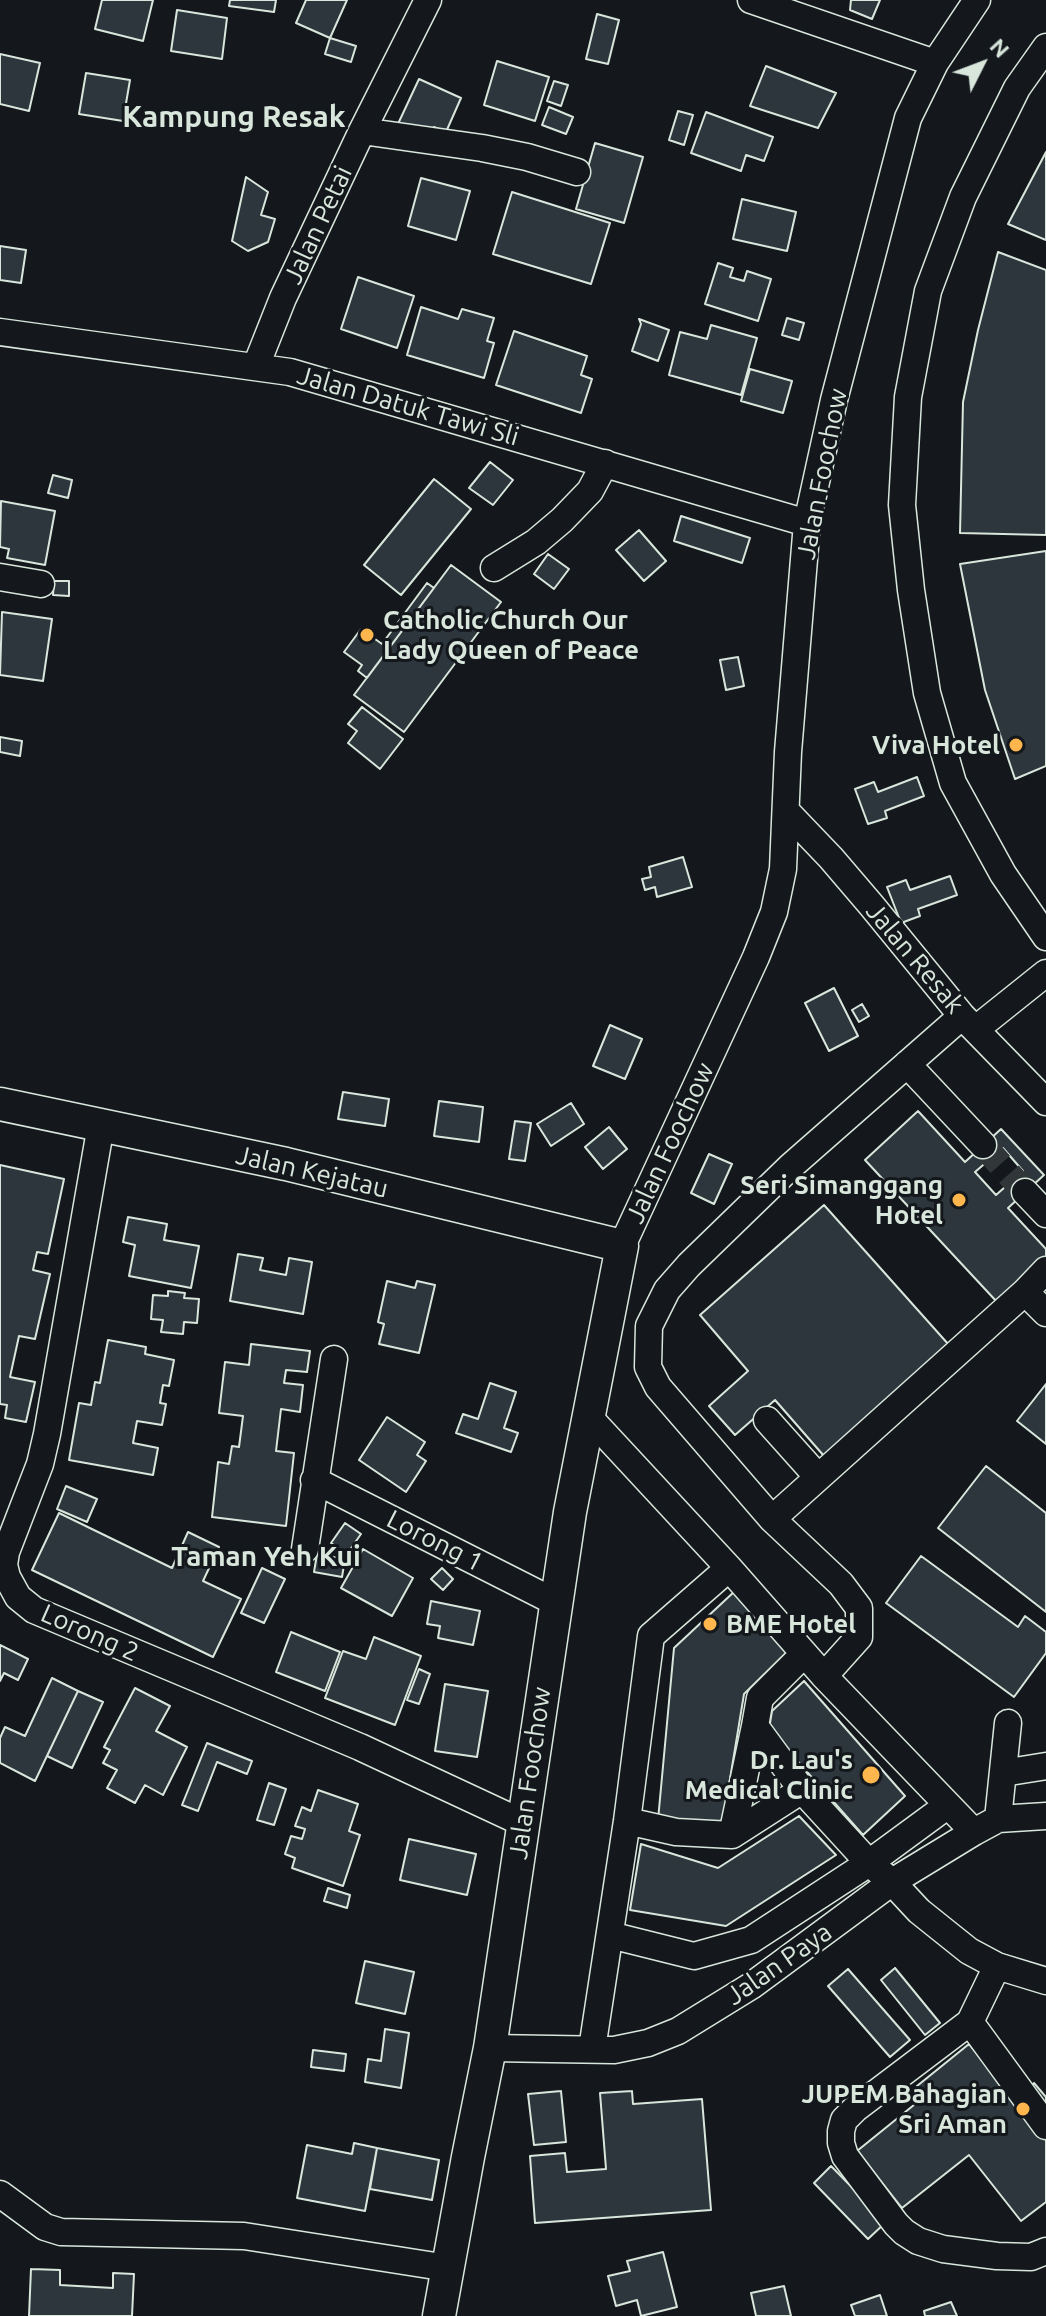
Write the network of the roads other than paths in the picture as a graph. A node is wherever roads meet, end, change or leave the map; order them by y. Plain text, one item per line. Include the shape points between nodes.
1 (428, 0) edge
2 (751, 0) edge
3 (977, 0) edge
4 (1046, 47) edge
5 (935, 63) junction
6 (362, 131) junction
7 (577, 172) dead end
8 (0, 332) edge
9 (256, 366) junction
10 (605, 463) junction
11 (807, 523) junction
12 (494, 568) dead end
13 (0, 577) edge
14 (41, 584) dead end
15 (786, 811) junction
16 (1046, 937) edge
17 (1046, 973) edge
18 (969, 1022) junction
19 (907, 1064) junction
20 (1046, 1102) edge
21 (0, 1104) edge
22 (101, 1125) junction
23 (983, 1145) tunnel mouth
24 (1025, 1192) tunnel mouth
25 (1046, 1214) edge
26 (622, 1246) junction
27 (1046, 1270) edge
28 (1025, 1292) junction
29 (1046, 1313) edge
30 (334, 1359) dead end
31 (588, 1416) junction
32 (767, 1420) dead end
33 (818, 1477) junction
34 (314, 1480) junction
35 (772, 1519) junction
36 (305, 1549) dead end
37 (729, 1568) junction
38 (555, 1602) junction
39 (804, 1654) junction
40 (824, 1676) junction
41 (1008, 1723) dead end
42 (755, 1726) junction
43 (1046, 1766) edge
44 (1003, 1773) junction
45 (802, 1790) junction
46 (948, 1805) junction
47 (1046, 1816) edge
48 (998, 1819) junction
49 (627, 1821) junction
50 (523, 1823) junction
51 (974, 1832) junction
52 (732, 1835) junction
53 (869, 1863) junction
54 (892, 1882) junction
55 (610, 1935) junction
56 (997, 1966) junction
57 (1046, 1981) edge
58 (970, 2022) junction
59 (490, 2048) junction
60 (592, 2049) junction
61 (1046, 2126) edge
62 (0, 2194) edge
63 (1046, 2251) edge
64 (448, 2268) junction
65 (439, 2316) edge

1 - 6 street, Jalan Petai
2 - 5 street
3 - 5 street, Jalan Foochow
4 - 16 street via 1017,88 963,197 928,291 908,397 902,505 927,693 953,783 1003,874
5 - 11 street, Jalan Foochow via 908,118
6 - 7 street via 482,148
6 - 9 street, Jalan Petai
8 - 9 street, Jalan Datuk Tawi Sli
9 - 10 street, Jalan Datuk Tawi Sli
10 - 11 street, Jalan Datuk Tawi Sli
10 - 12 street via 590,491 562,520
11 - 15 street, Jalan Foochow
13 - 14 street
15 - 18 street, Jalan Resak
15 - 26 street, Jalan Foochow via 774,912
17 - 18 street
18 - 19 street
18 - 20 street, Jalan Resak
19 - 23 street
19 - 35 street via 689,1265 667,1290 649,1326 648,1367 658,1387
21 - 22 main road, Jalan Kejatau
22 - 26 main road, Jalan Kejatau
22 - 50 street, Lorong 2 via 40,1464 6,1552 7,1577 18,1597 34,1610 360,1747
24 - 25 street
26 - 31 main road, Jalan Foochow
27 - 28 street
28 - 29 street
28 - 33 street
30 - 34 street
31 - 37 street
31 - 38 main road, Jalan Foochow
32 - 33 street
33 - 35 street
34 - 36 street
34 - 38 street, Lorong 1
35 - 40 street via 859,1608 859,1637
37 - 39 street
37 - 49 street via 651,1636
38 - 50 main road, Jalan Foochow
39 - 40 street
39 - 42 street via 760,1698
40 - 46 street
41 - 44 street
42 - 45 street
42 - 52 street
43 - 44 street
44 - 48 street
45 - 52 street
45 - 53 street
46 - 51 street
46 - 53 street
47 - 48 street, Jalan Paya
48 - 51 street, Jalan Paya
49 - 52 street via 676,1832
49 - 55 street
50 - 59 main road, Jalan Foochow
51 - 54 street, Jalan Paya
53 - 54 street
53 - 55 street via 751,1940 694,1956
54 - 56 street via 919,1911
54 - 60 street, Jalan Paya via 751,1986 678,2031 648,2043
55 - 60 street
56 - 57 street
56 - 58 street
58 - 61 street
58 - 63 street via 844,2120 845,2156 896,2224 918,2241 997,2256 1031,2257
59 - 60 street, Jalan Paya
59 - 64 main road, Jalan Foochow
62 - 64 street via 45,2227 61,2232 244,2236
64 - 65 main road, Jalan Foochow

